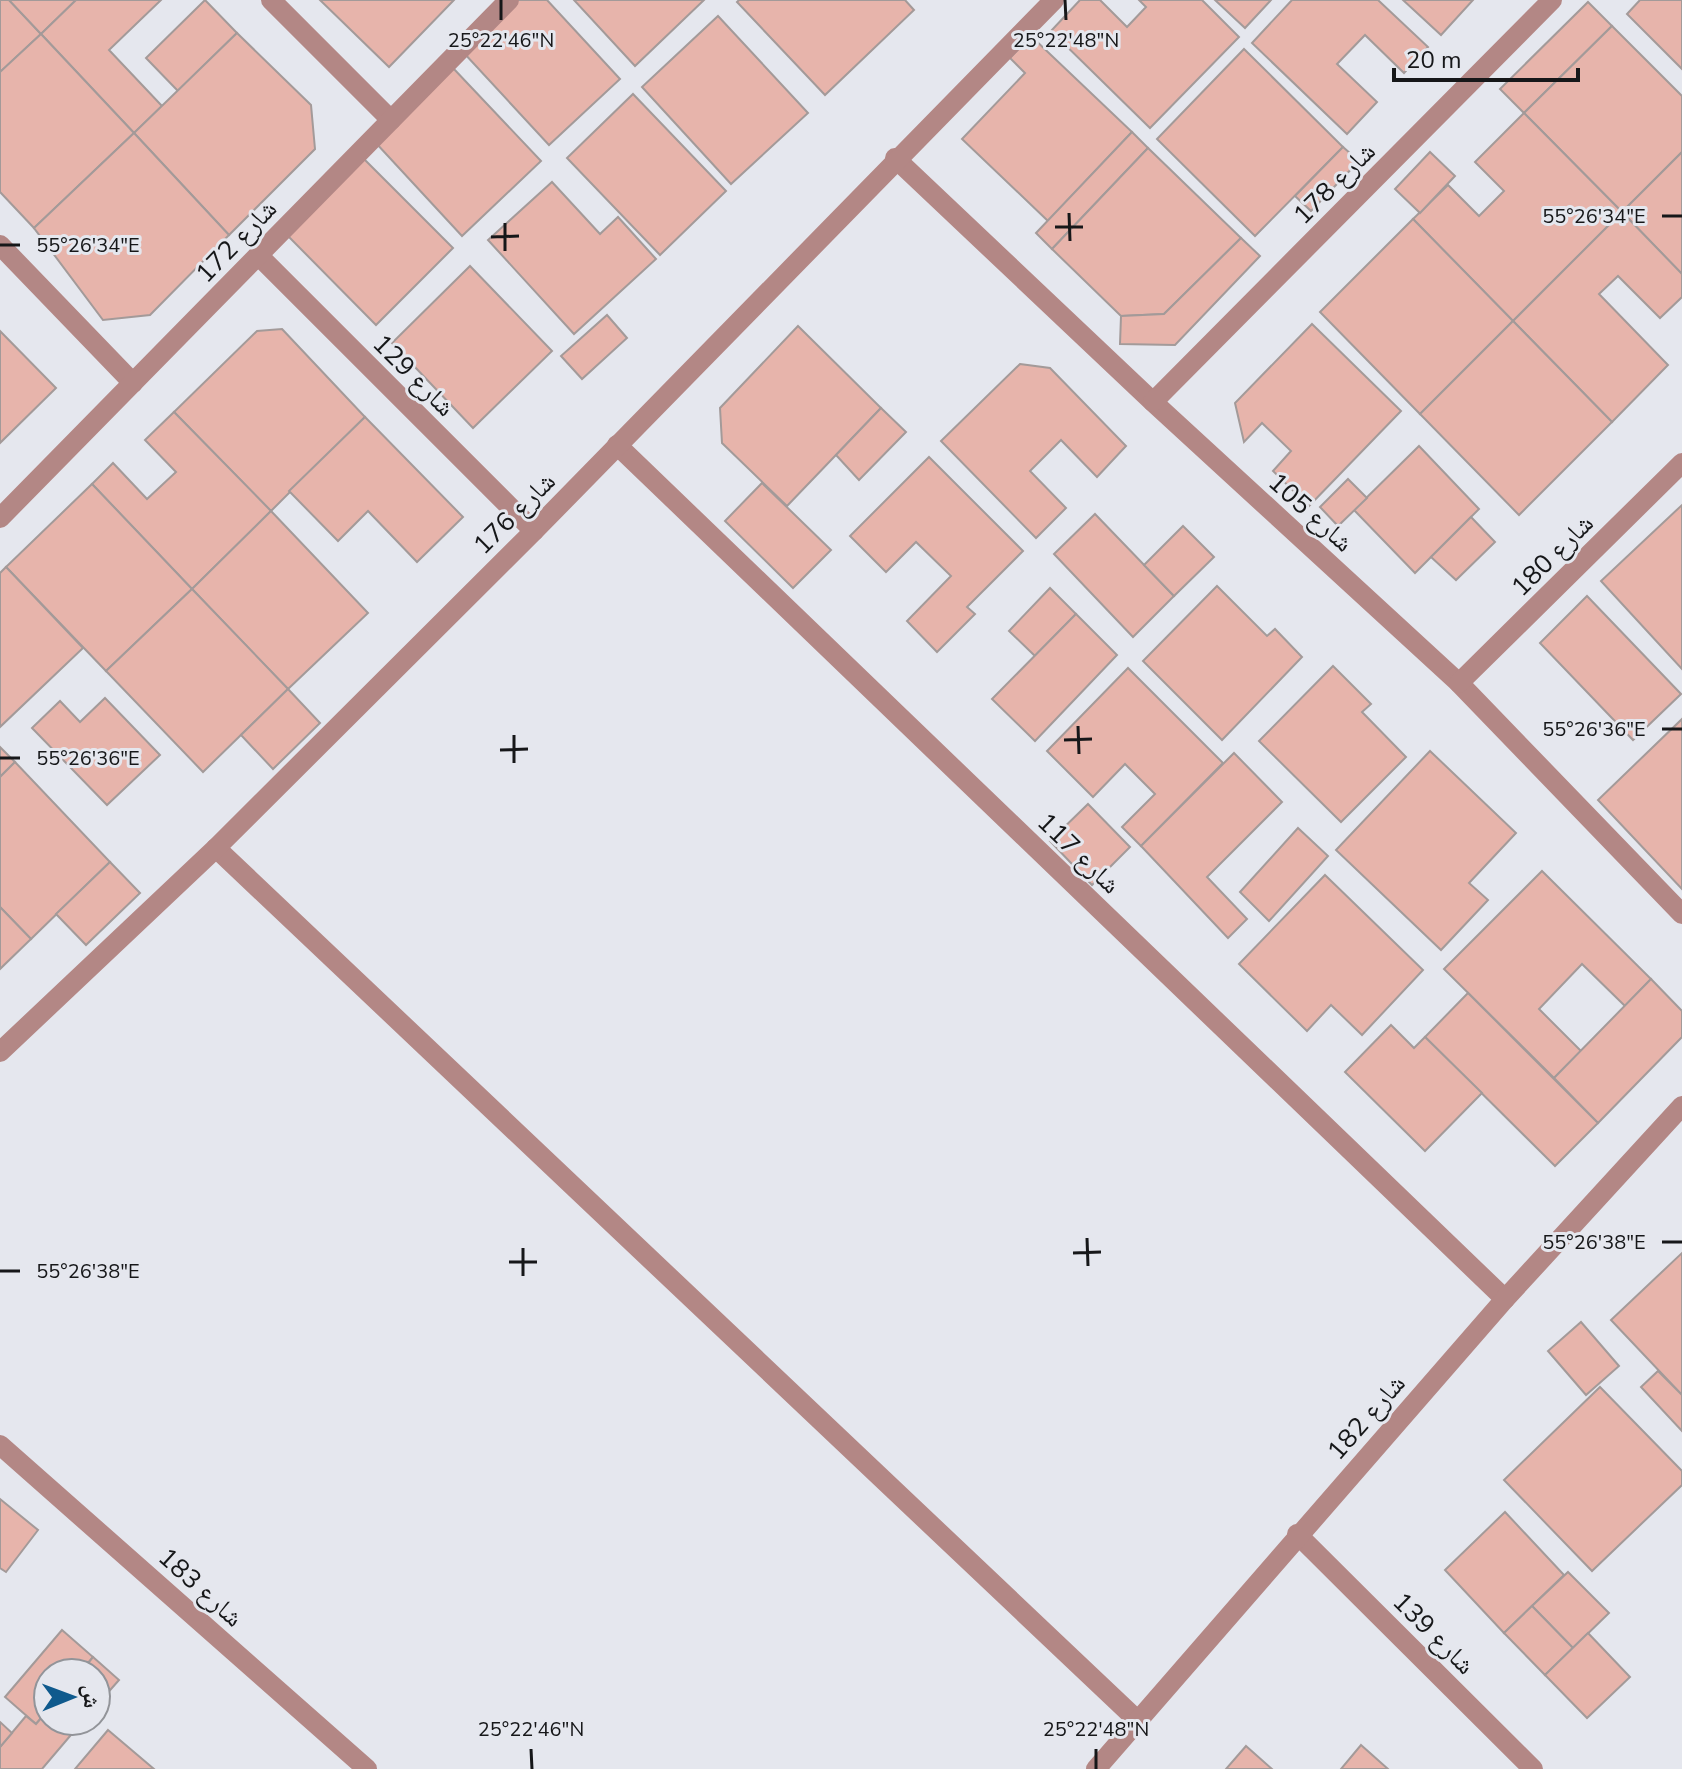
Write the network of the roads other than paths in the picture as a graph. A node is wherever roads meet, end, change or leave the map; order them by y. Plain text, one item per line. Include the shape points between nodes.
1 (271, 0) edge
2 (509, 0) edge
3 (1054, 0) edge
4 (1552, 0) edge
5 (391, 120) junction
6 (895, 158) junction
7 (0, 245) edge
8 (258, 255) junction
9 (133, 383) junction
10 (1153, 402) junction
11 (617, 445) junction
12 (1682, 463) edge
13 (0, 518) edge
14 (534, 531) junction
15 (1459, 683) junction
16 (216, 848) junction
17 (1682, 914) edge
18 (0, 1052) edge
19 (1682, 1106) edge
20 (1505, 1299) junction
21 (0, 1445) edge
22 (1297, 1534) junction
23 (1137, 1720) junction
24 (367, 1769) edge
25 (1096, 1769) edge
26 (1533, 1769) edge

1 - 5 street
2 - 5 street, شارع 172
3 - 6 street, شارع 176
4 - 10 street, شارع 178
5 - 8 street, شارع 172
6 - 10 street, شارع 105
6 - 11 street, شارع 176
7 - 9 street
8 - 9 street, شارع 172
8 - 14 street, شارع 129
9 - 13 street, شارع 172
10 - 15 street, شارع 105
11 - 14 street, شارع 176
11 - 20 street, شارع 117
12 - 15 street, شارع 180
14 - 16 street, شارع 176
15 - 17 street, شارع 105
16 - 18 street, شارع 176
16 - 23 street
19 - 20 street, شارع 182
20 - 22 street, شارع 182
21 - 24 street, شارع 183
22 - 23 street, شارع 182
22 - 26 street, شارع 139
23 - 25 street, شارع 182

